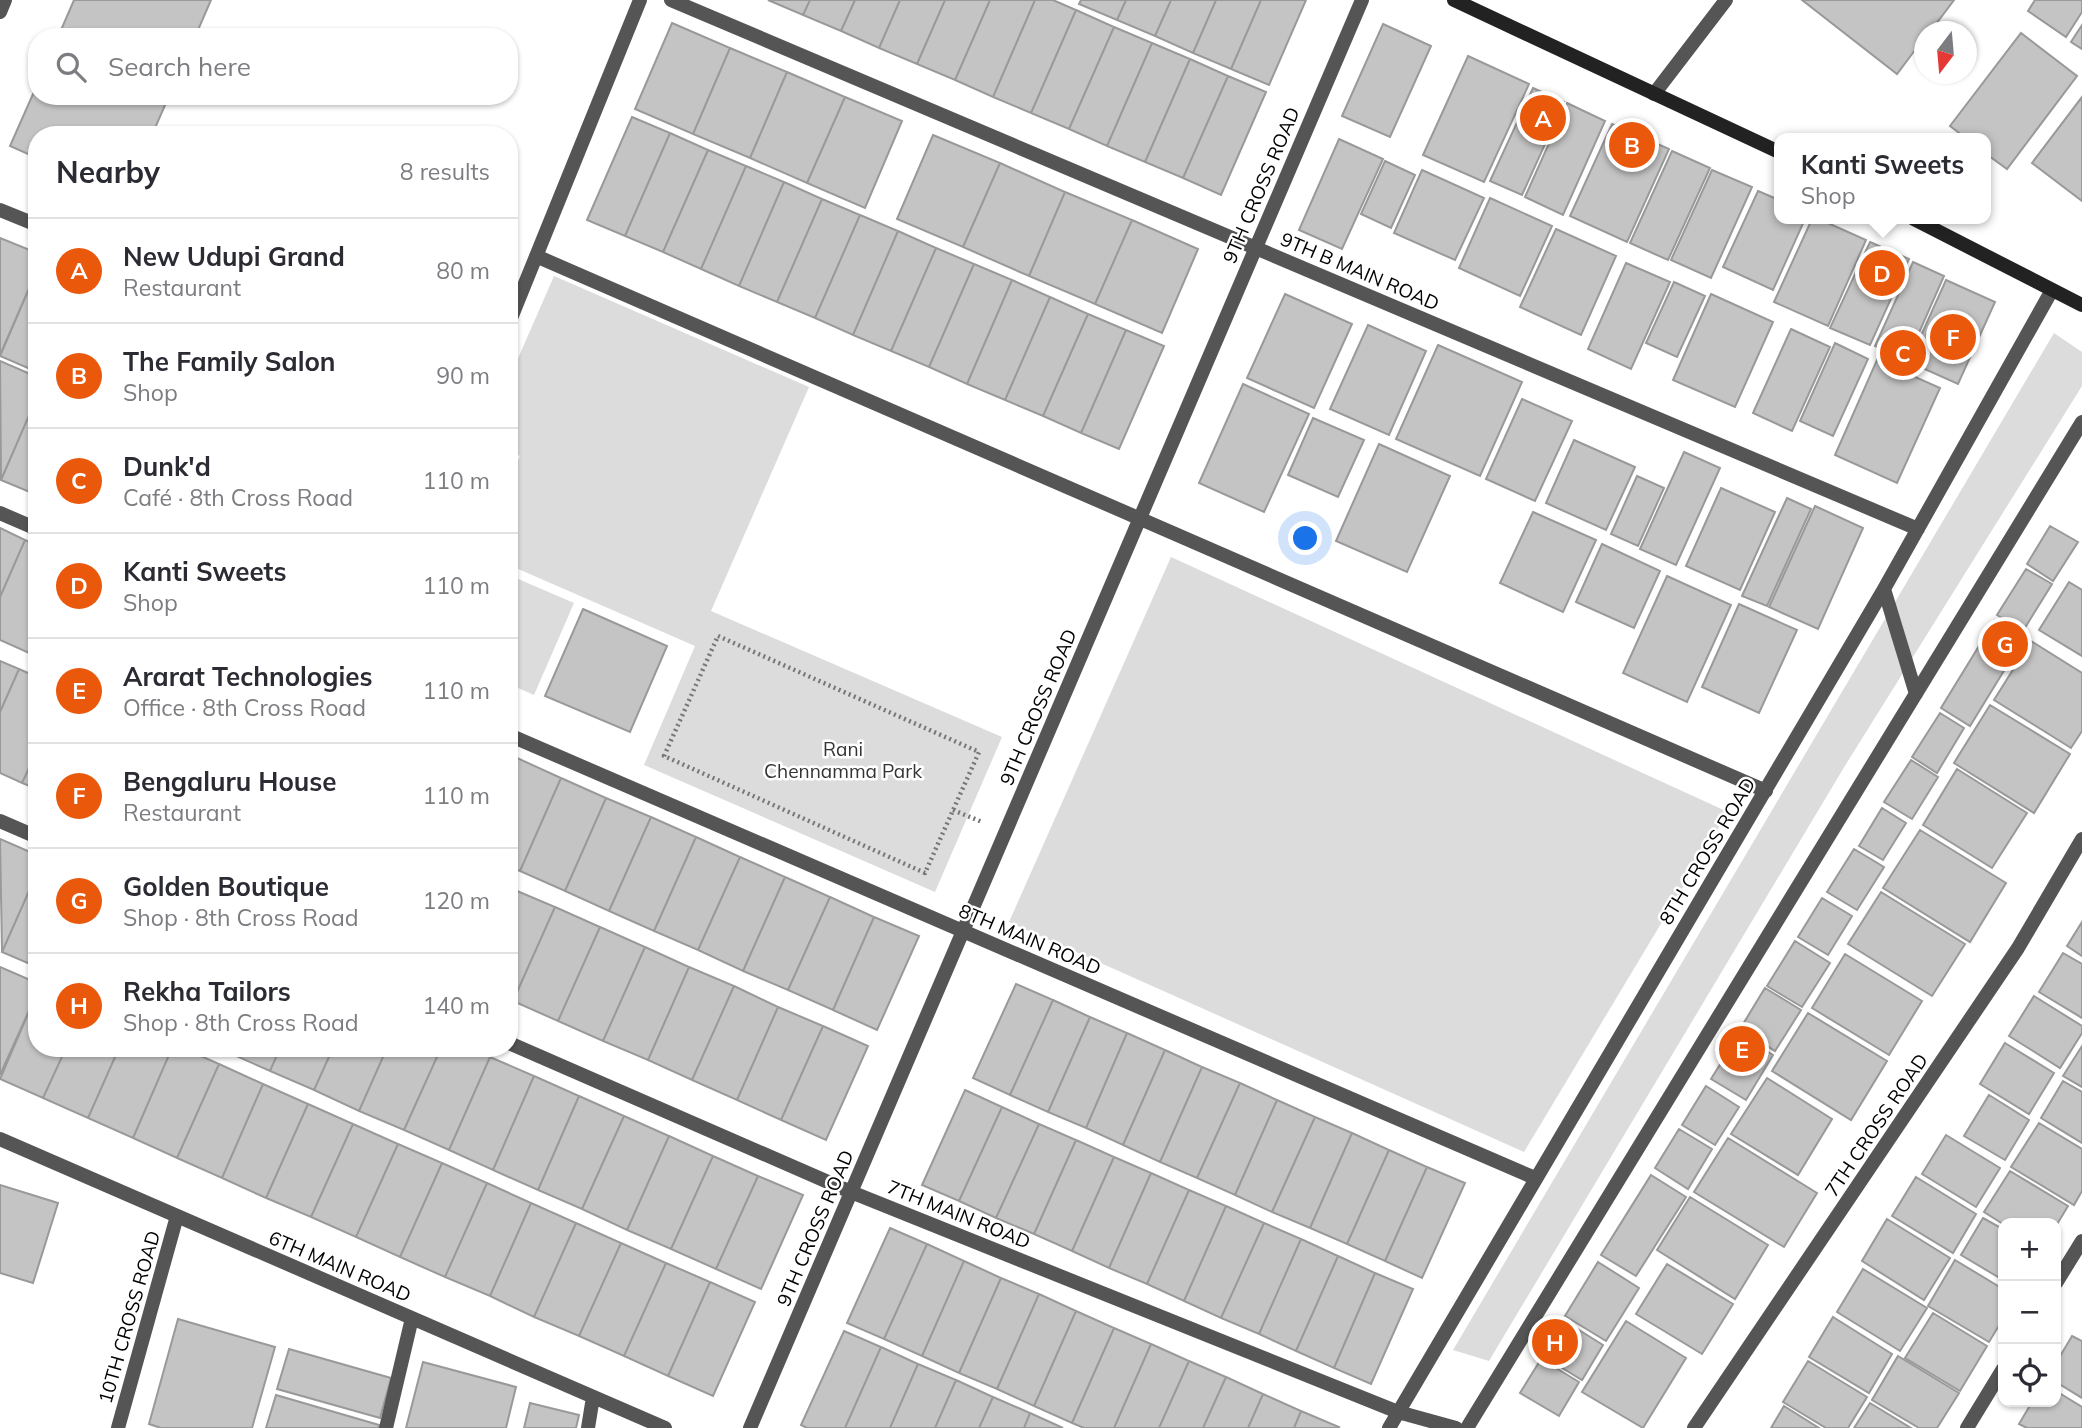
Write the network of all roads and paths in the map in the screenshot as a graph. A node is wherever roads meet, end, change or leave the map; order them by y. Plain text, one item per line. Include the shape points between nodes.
1 (5, 0) edge
2 (640, 0) edge
3 (671, 0) edge
4 (1362, 0) edge
5 (1454, 0) edge
6 (1726, 0) edge
7 (0, 12) edge
8 (1654, 94) junction
9 (1774, 150) edge
10 (0, 210) edge
11 (28, 221) edge
12 (1924, 224) edge
13 (1255, 247) junction
14 (536, 256) junction
15 (2052, 290) junction
16 (518, 301) edge
17 (2082, 305) edge
18 (2082, 422) edge
19 (0, 513) edge
20 (1140, 519) junction
21 (28, 525) edge
22 (1917, 529) junction
23 (1884, 589) junction
24 (1916, 694) junction
25 (518, 738) edge
26 (1766, 791) junction
27 (0, 821) edge
28 (28, 832) edge
29 (2082, 839) edge
30 (925, 873) joint
31 (963, 932) junction
32 (518, 1047) edge
33 (0, 1139) edge
34 (1535, 1178) junction
35 (851, 1192) junction
36 (177, 1216) junction
37 (2082, 1241) edge
38 (2057, 1281) edge
39 (412, 1318) junction
40 (1998, 1377) edge
41 (593, 1397) junction
42 (1398, 1412) junction
43 (118, 1428) edge
44 (386, 1428) edge
45 (588, 1428) edge
46 (665, 1428) edge
47 (750, 1428) edge
48 (1390, 1428) edge
49 (1456, 1428) edge
50 (1467, 1428) edge
51 (1694, 1428) edge
52 (1967, 1428) edge

1 - 7 street
2 - 14 street
3 - 13 street, 9TH B MAIN ROAD
4 - 13 street, 9TH CROSS ROAD
5 - 8 main road
6 - 8 street
8 - 9 main road
10 - 11 street
12 - 15 main road
13 - 20 street, 9TH CROSS ROAD
13 - 22 street, 9TH B MAIN ROAD
14 - 16 street
14 - 20 street
15 - 17 main road
15 - 22 street, 8TH CROSS ROAD
18 - 24 street
19 - 21 street
20 - 26 street
20 - 31 street, 9TH CROSS ROAD
22 - 23 street, 8TH CROSS ROAD
23 - 24 street
23 - 26 street, 8TH CROSS ROAD
24 - 50 street
25 - 31 street, 8TH MAIN ROAD
26 - 34 street, 8TH CROSS ROAD
27 - 28 street
29 - 51 street, 7TH CROSS ROAD via 2018,948
30 - 30 path via 979,752 718,636 664,756
31 - 34 street, 8TH MAIN ROAD
31 - 35 street, 9TH CROSS ROAD
32 - 35 street, 7TH MAIN ROAD
33 - 36 street, 6TH MAIN ROAD
34 - 42 street, 8TH CROSS ROAD
35 - 42 street, 7TH MAIN ROAD
35 - 47 street, 9TH CROSS ROAD
36 - 39 street, 6TH MAIN ROAD
36 - 43 street, 10TH CROSS ROAD
37 - 38 street
39 - 41 street, 6TH MAIN ROAD
39 - 44 street
40 - 52 street
41 - 45 street
41 - 46 street, 6TH MAIN ROAD
42 - 48 street, 8TH CROSS ROAD
42 - 49 street

